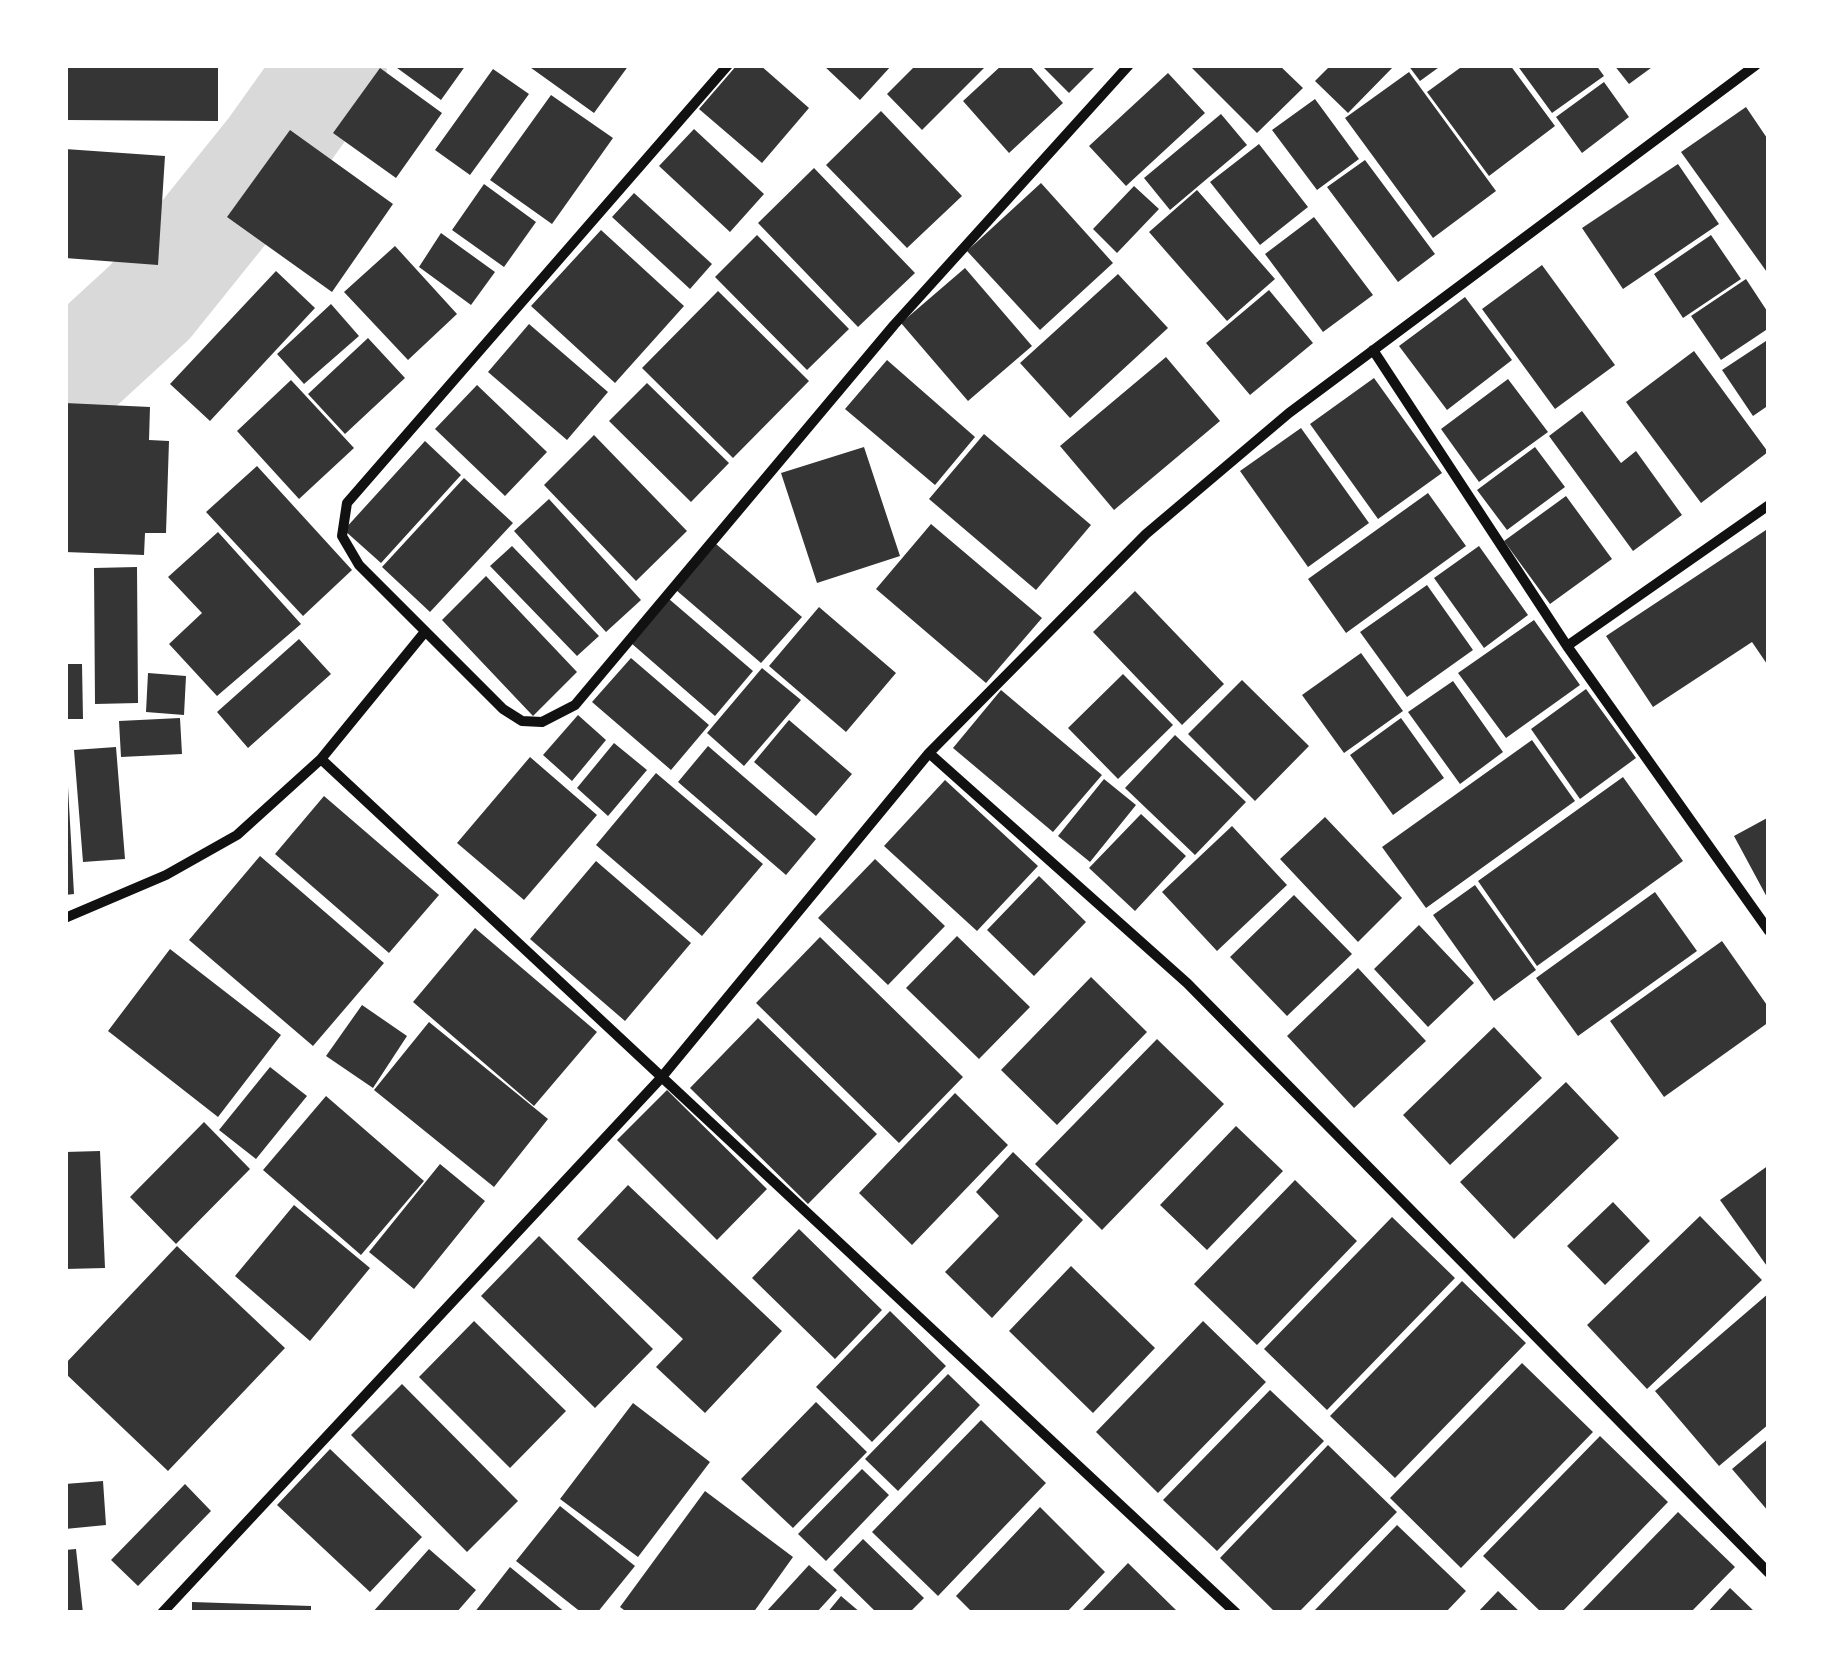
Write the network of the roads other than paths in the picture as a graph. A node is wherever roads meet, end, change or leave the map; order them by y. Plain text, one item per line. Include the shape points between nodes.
1 (728, 65) edge
2 (1130, 65) edge
3 (1756, 65) edge
4 (1373, 350) junction
5 (1769, 504) edge
6 (424, 632) junction
7 (1566, 646) junction
8 (929, 753) junction
9 (320, 759) junction
10 (65, 918) edge
11 (1769, 931) edge
12 (661, 1078) junction
13 (1769, 1573) edge
14 (162, 1613) edge
15 (1236, 1613) edge

1 - 6 street via 348,503 342,536 349,549
2 - 6 street via 894,325 576,705 542,722 522,720
3 - 4 street
4 - 7 street
4 - 8 street via 1146,534
5 - 7 street
6 - 9 street
7 - 11 street
8 - 12 street
8 - 13 street via 1187,983
9 - 10 street via 237,835 166,875
9 - 12 street
12 - 14 street
12 - 15 street

